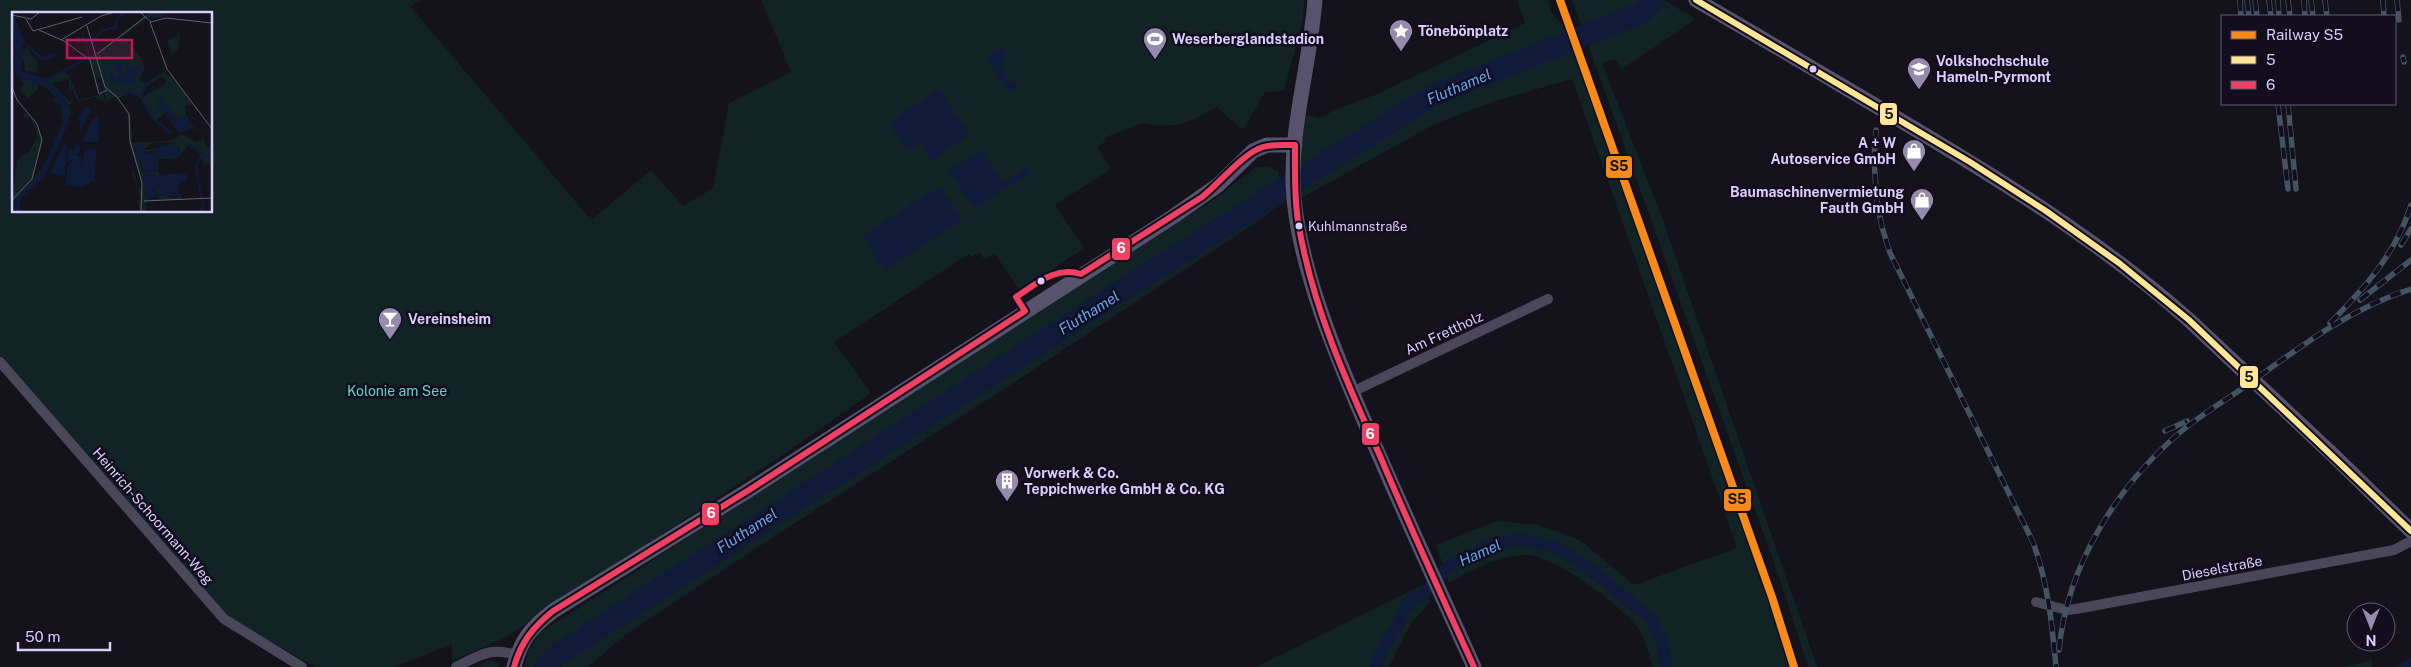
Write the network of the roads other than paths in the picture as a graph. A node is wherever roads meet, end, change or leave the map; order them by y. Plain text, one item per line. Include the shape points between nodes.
1 (1315, 0) edge
2 (1696, 0) edge
3 (1294, 145) junction
4 (1548, 299) dead end
5 (0, 362) edge
6 (1352, 392) junction
7 (2411, 531) edge
8 (2411, 541) edge
9 (2036, 602) dead end
10 (515, 661) edge
11 (302, 667) edge
12 (456, 667) edge
13 (1474, 667) edge

1 - 3 main road
2 - 7 main road via 2020,193 2102,250 2189,320
3 - 6 main road via 1294,199 1310,273
3 - 10 main road via 1267,145 1252,151 1218,184 1174,216 741,496 553,611 533,626
4 - 6 street, Am Frettholz
5 - 11 street, Heinrich-Schoormann-Weg via 224,619
6 - 13 main road
8 - 9 street, Dieselstraße via 2394,550 2076,609 2067,610
10 - 12 street via 502,651 489,651

